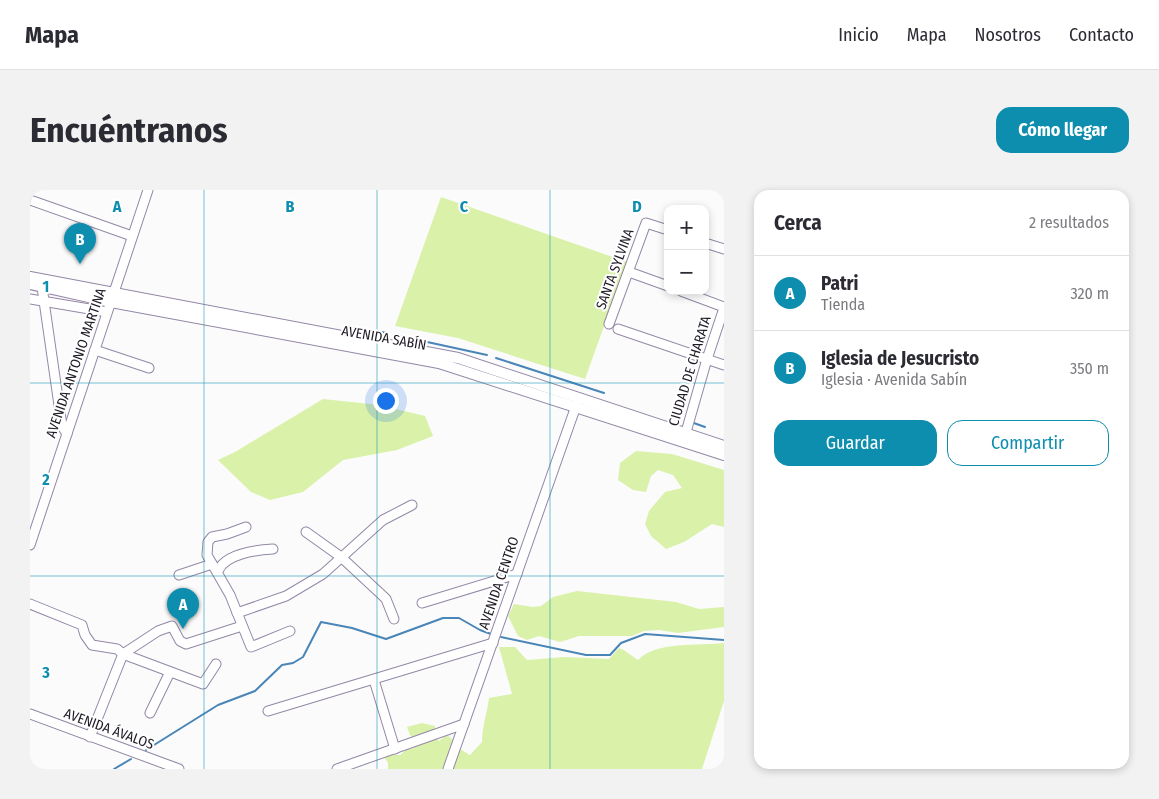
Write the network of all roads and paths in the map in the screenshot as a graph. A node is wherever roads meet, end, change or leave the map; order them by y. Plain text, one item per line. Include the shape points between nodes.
1 (148, 190) edge
2 (30, 200) edge
3 (664, 229) edge
4 (132, 236) junction
5 (709, 244) edge
6 (724, 249) edge
7 (629, 272) junction
8 (30, 277) edge
9 (30, 284) edge
10 (664, 285) edge
11 (42, 287) junction
12 (692, 295) edge
13 (113, 298) junction
14 (30, 299) edge
15 (45, 301) junction
16 (724, 307) edge
17 (107, 312) junction
18 (609, 324) dead end
19 (618, 329) dead end
20 (95, 350) junction
21 (707, 359) junction
22 (724, 364) edge
23 (149, 368) dead end
24 (576, 406) junction
25 (66, 434) junction
26 (685, 437) junction
27 (724, 446) edge
28 (724, 455) edge
29 (412, 505) dead end
30 (30, 513) edge
31 (41, 515) junction
32 (246, 527) dead end
33 (306, 532) dead end
34 (30, 545) edge
35 (273, 549) dead end
36 (341, 557) junction
37 (215, 568) junction
38 (517, 574) junction
39 (179, 575) dead end
40 (422, 603) dead end
41 (30, 604) edge
42 (237, 612) junction
43 (394, 619) dead end
44 (242, 626) junction
45 (290, 631) dead end
46 (493, 643) junction
47 (123, 654) junction
48 (216, 664) dead end
49 (170, 672) junction
50 (374, 680) junction
51 (268, 711) dead end
52 (150, 713) dead end
53 (30, 714) edge
54 (464, 724) junction
55 (90, 736) junction
56 (395, 749) junction
57 (163, 766) edge
58 (179, 769) edge
59 (337, 769) edge
60 (448, 769) edge

1 - 4 street, AVENIDA ANTONIO MARTINA
2 - 4 street
3 - 7 street, SANTA SYLVINA via 646,224
4 - 13 street, AVENIDA ANTONIO MARTINA
5 - 6 street
7 - 10 street
7 - 18 street, SANTA SYLVINA
8 - 13 main road, AVENIDA SABÍN
9 - 11 main road, AVENIDA SABÍN
11 - 13 main road, AVENIDA SABÍN
11 - 15 street
12 - 16 street
13 - 17 street, AVENIDA ANTONIO MARTINA
13 - 24 main road, AVENIDA SABÍN via 439,363
13 - 26 main road, AVENIDA SABÍN via 450,356
14 - 15 street
15 - 17 street
15 - 25 street via 62,426
16 - 21 street, CIUDAD DE CHARATA
17 - 20 street, AVENIDA ANTONIO MARTINA
19 - 21 street
20 - 23 street
20 - 25 street, AVENIDA ANTONIO MARTINA
21 - 22 street
21 - 26 street, CIUDAD DE CHARATA
24 - 26 main road, AVENIDA SABÍN
24 - 38 street, AVENIDA CENTRO
25 - 31 street, AVENIDA ANTONIO MARTINA
26 - 27 main road, AVENIDA SABÍN
26 - 28 main road, AVENIDA SABÍN
29 - 36 street via 383,520
30 - 31 street
31 - 34 street, AVENIDA ANTONIO MARTINA
32 - 37 street via 208,542 207,555
33 - 36 street
35 - 37 street via 240,554
36 - 42 street via 323,574 286,596
36 - 43 street via 386,599
37 - 39 street
37 - 42 street
38 - 40 street
38 - 46 street, AVENIDA CENTRO
41 - 47 street via 82,626 92,645 117,649
42 - 44 street
44 - 45 street via 251,647
44 - 47 street via 186,644 180,641 172,626 158,631
46 - 50 street
46 - 54 street, AVENIDA CENTRO
47 - 49 street
47 - 55 street
48 - 49 street via 203,684
49 - 52 street
50 - 51 street
50 - 56 street
53 - 55 street, AVENIDA ÁVALOS
54 - 56 street
54 - 60 street, AVENIDA CENTRO
55 - 57 street, AVENIDA ÁVALOS
56 - 59 street
57 - 58 street, AVENIDA ÁVALOS

